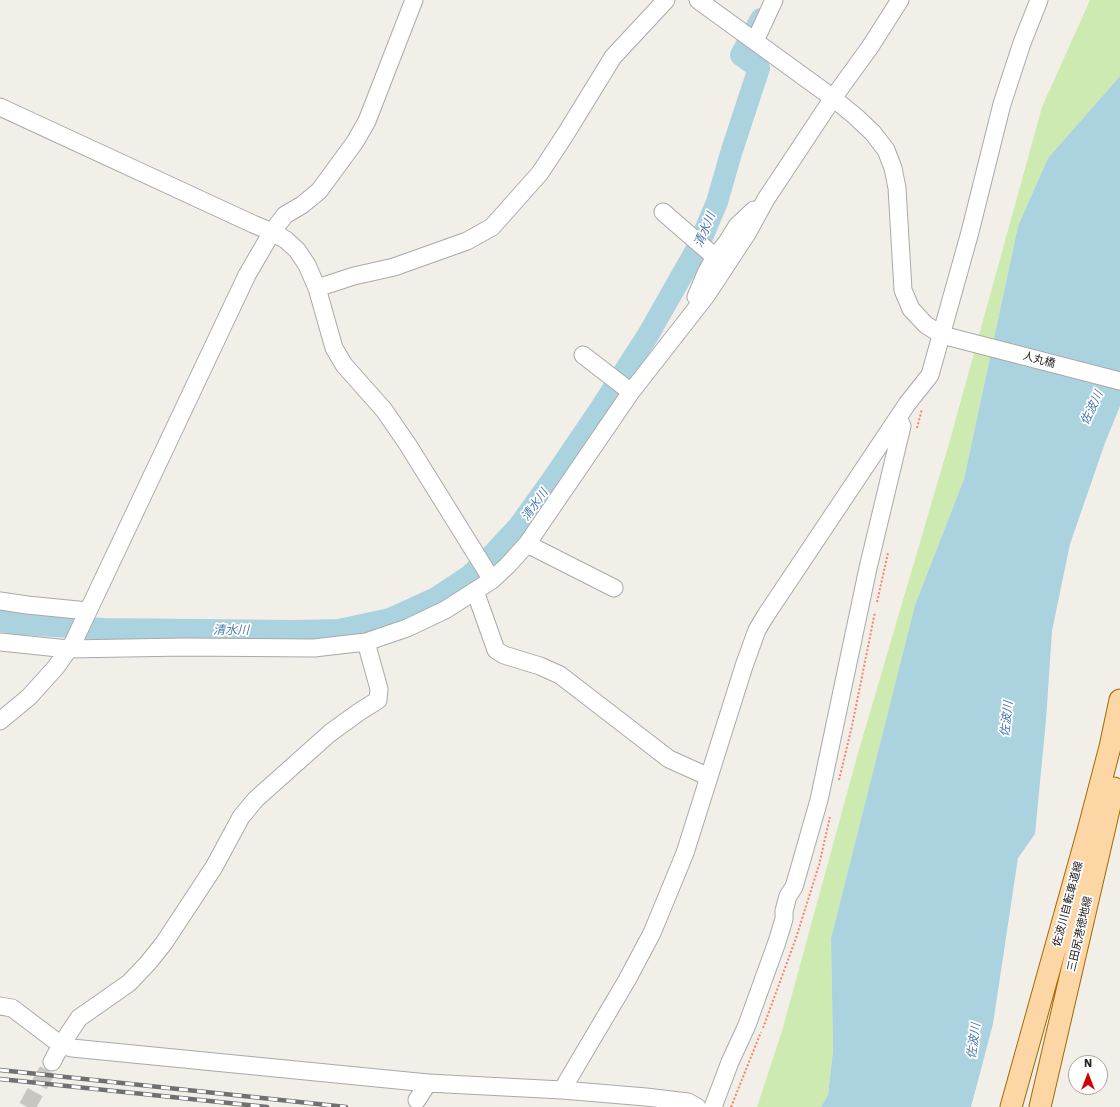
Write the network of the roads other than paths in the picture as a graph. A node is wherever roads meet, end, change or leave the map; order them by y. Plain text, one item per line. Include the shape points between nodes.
1 (414, 0) edge
2 (666, 0) edge
3 (698, 0) edge
4 (774, 0) edge
5 (900, 0) edge
6 (1039, 0) edge
7 (755, 41) junction
8 (833, 98) junction
9 (0, 107) edge
10 (766, 199) junction
11 (663, 212) dead end
12 (272, 232) junction
13 (715, 257) junction
14 (318, 288) junction
15 (689, 317) junction
16 (942, 335) junction
17 (583, 355) dead end
18 (1120, 381) edge
19 (631, 392) junction
20 (898, 417) junction
21 (527, 544) junction
22 (490, 578) junction
23 (614, 588) dead end
24 (475, 591) junction
25 (0, 601) edge
26 (86, 614) junction
27 (0, 642) edge
28 (366, 642) junction
29 (71, 646) junction
30 (1120, 700) edge
31 (0, 722) edge
32 (1120, 762) edge
33 (710, 777) junction
34 (1117, 787) edge
35 (0, 1006) edge
36 (61, 1045) junction
37 (52, 1062) tunnel mouth
38 (428, 1083) junction
39 (562, 1090) junction
40 (416, 1100) dead end
41 (697, 1107) edge
42 (714, 1107) edge
43 (1011, 1107) edge
44 (1040, 1107) edge

1 - 12 street via 367,121 356,142 319,191 285,215
2 - 14 street via 613,57 540,173 492,227 467,241 394,267
3 - 7 street, 人丸橋
4 - 7 street
5 - 8 street
6 - 16 street via 1002,104
7 - 8 street, 人丸橋
8 - 10 street
8 - 16 street, 人丸橋 via 864,124 886,150 893,168 896,188 903,290 911,309 926,325
9 - 12 street
10 - 13 street via 737,226
10 - 15 street via 748,232
11 - 13 street
12 - 14 street via 297,250
12 - 26 street via 247,275
13 - 15 street
14 - 22 street via 334,348 344,365 384,410 408,445
15 - 19 street
16 - 18 street, 人丸橋
16 - 20 street via 930,375
17 - 19 street
19 - 21 street
20 - 33 street via 757,630
20 - 42 street via 902,426 868,568 819,800 794,887 788,896 777,942
21 - 22 street via 508,565
21 - 23 street
22 - 24 street
24 - 28 street via 445,610 407,628
24 - 33 street via 496,650 560,675 669,759
25 - 26 street
26 - 29 street
27 - 29 street
28 - 29 street via 314,648
28 - 36 street via 379,688 378,700 330,733 256,799 241,817 214,867 164,943 129,983 79,1018
29 - 31 street via 29,698
30 - 43 main road, 佐波川自転車道線 via 1088,831
32 - 34 main road, 三田尻港徳地線
33 - 39 street via 685,853 652,933
34 - 44 main road, 三田尻港徳地線
35 - 36 street via 12,1008
36 - 37 street
36 - 38 street
38 - 39 street
38 - 40 street
39 - 41 street via 688,1102

